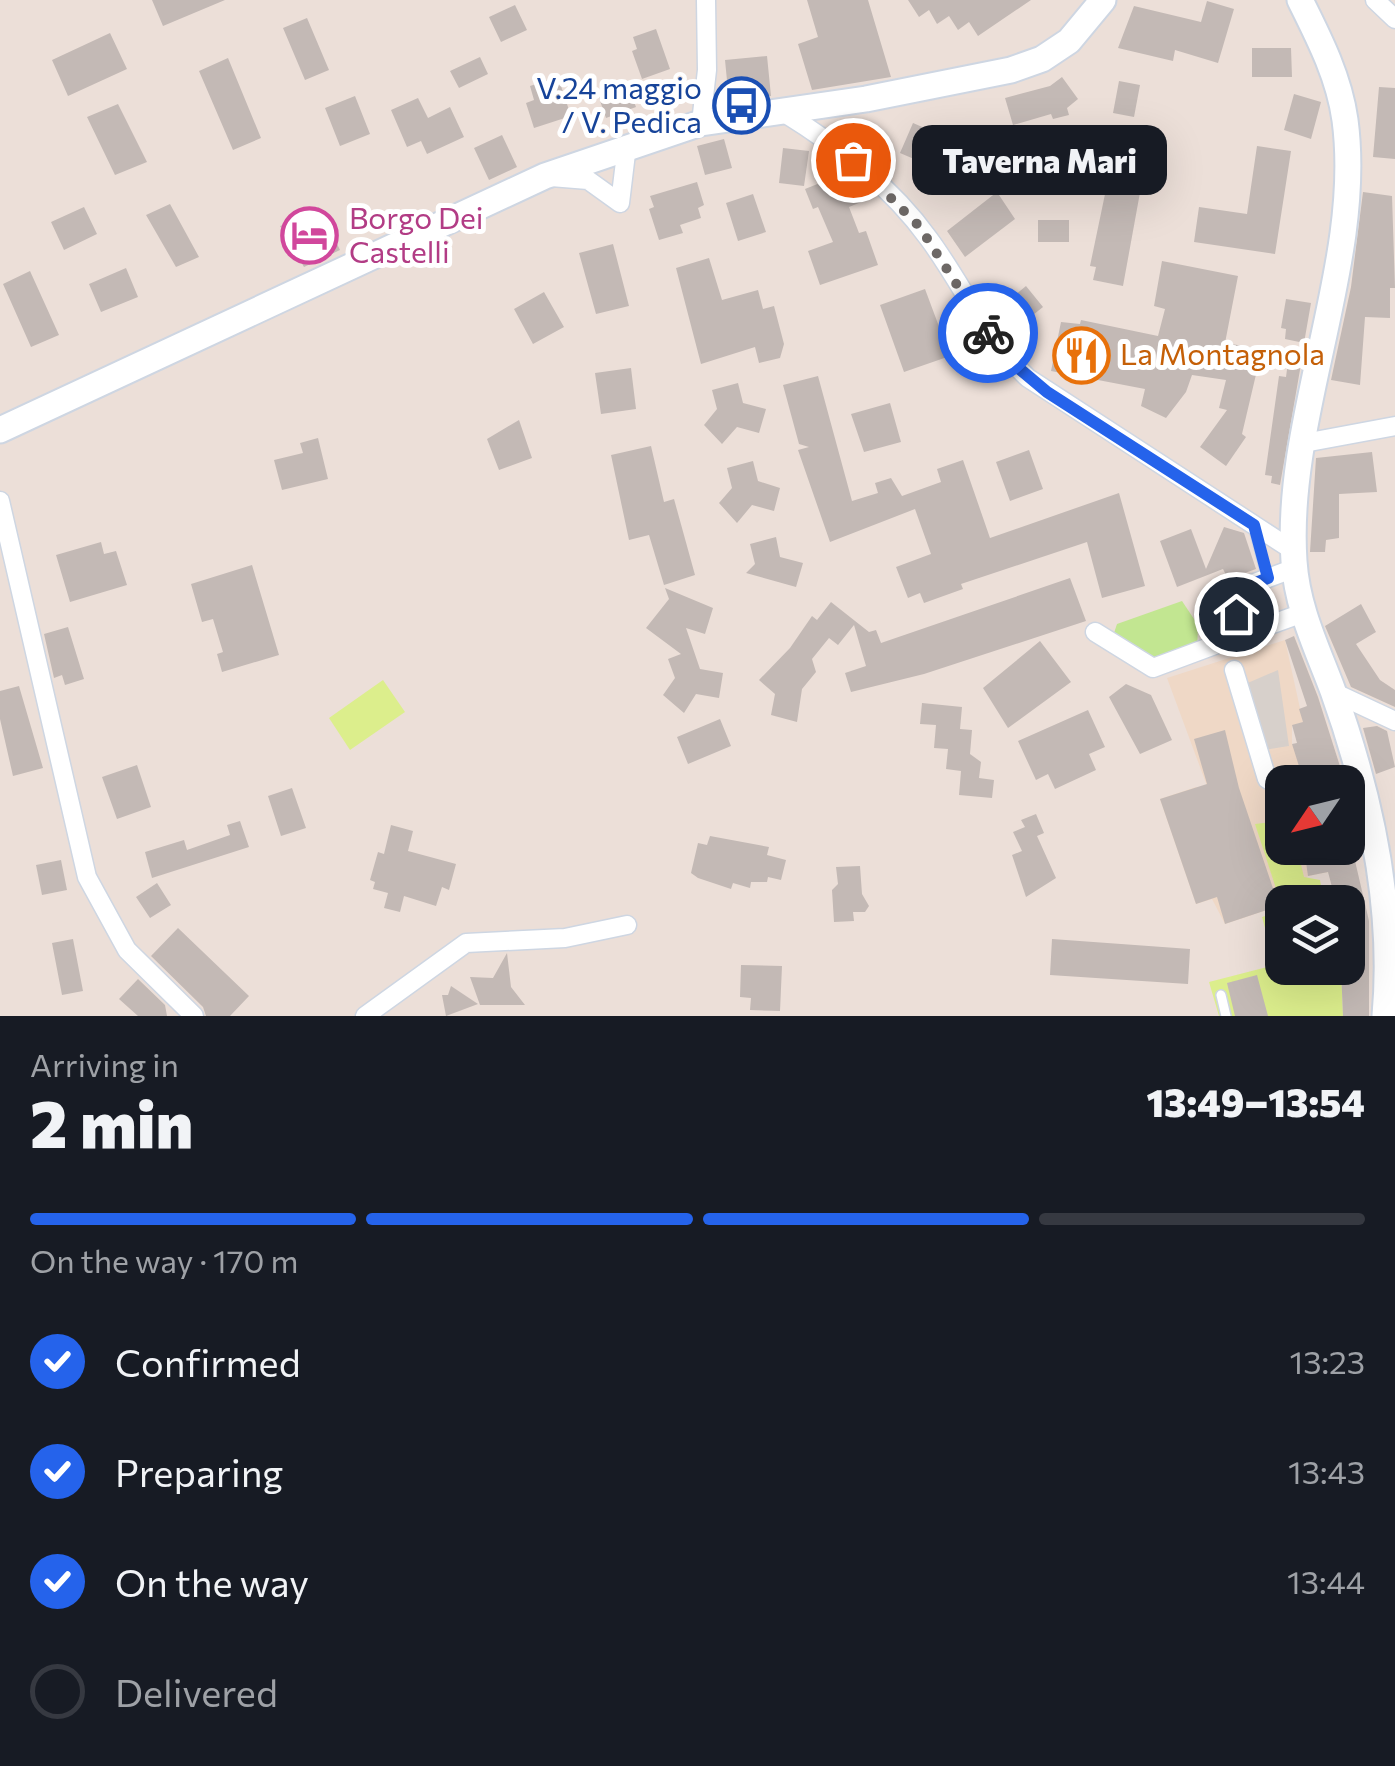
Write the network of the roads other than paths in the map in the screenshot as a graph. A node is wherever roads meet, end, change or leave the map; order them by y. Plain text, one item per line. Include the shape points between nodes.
1 (706, 0) edge
2 (1102, 0) edge
3 (1300, 0) edge
4 (1375, 0) edge
5 (1395, 19) edge
6 (783, 112) junction
7 (702, 123) junction
8 (627, 146) junction
9 (545, 176) junction
10 (620, 202) junction
11 (627, 221) dead end
12 (1395, 426) edge
13 (0, 430) edge
14 (1304, 443) junction
15 (0, 502) edge
16 (1254, 525) junction
17 (1294, 560) junction
18 (1268, 578) junction
19 (1303, 613) junction
20 (1095, 632) dead end
21 (1239, 636) junction
22 (1234, 670) dead end
23 (1333, 692) junction
24 (1395, 721) edge
25 (1265, 773) edge
26 (1386, 850) edge
27 (627, 925) dead end
28 (1221, 995) dead end
29 (1389, 1003) edge
30 (194, 1016) edge
31 (365, 1016) edge
32 (1226, 1016) edge

1 - 7 street
2 - 6 main road via 1078,33 1042,59 1012,70
3 - 14 main road via 1333,74 1348,150
4 - 5 street
6 - 7 main road
6 - 16 street via 830,141 908,212 994,341 1028,378
7 - 8 main road
8 - 9 main road
8 - 10 street
9 - 10 street via 588,180
9 - 13 main road
10 - 11 street
12 - 14 street
14 - 17 main road
15 - 30 street via 87,877 127,950
16 - 17 street
16 - 18 lane
17 - 18 street
17 - 19 main road
18 - 21 street via 1233,592
19 - 21 street
19 - 23 main road
20 - 21 street via 1153,668
22 - 25 street
23 - 24 street
23 - 26 main road
26 - 29 main road
27 - 31 street via 565,938 466,943
28 - 32 lane

